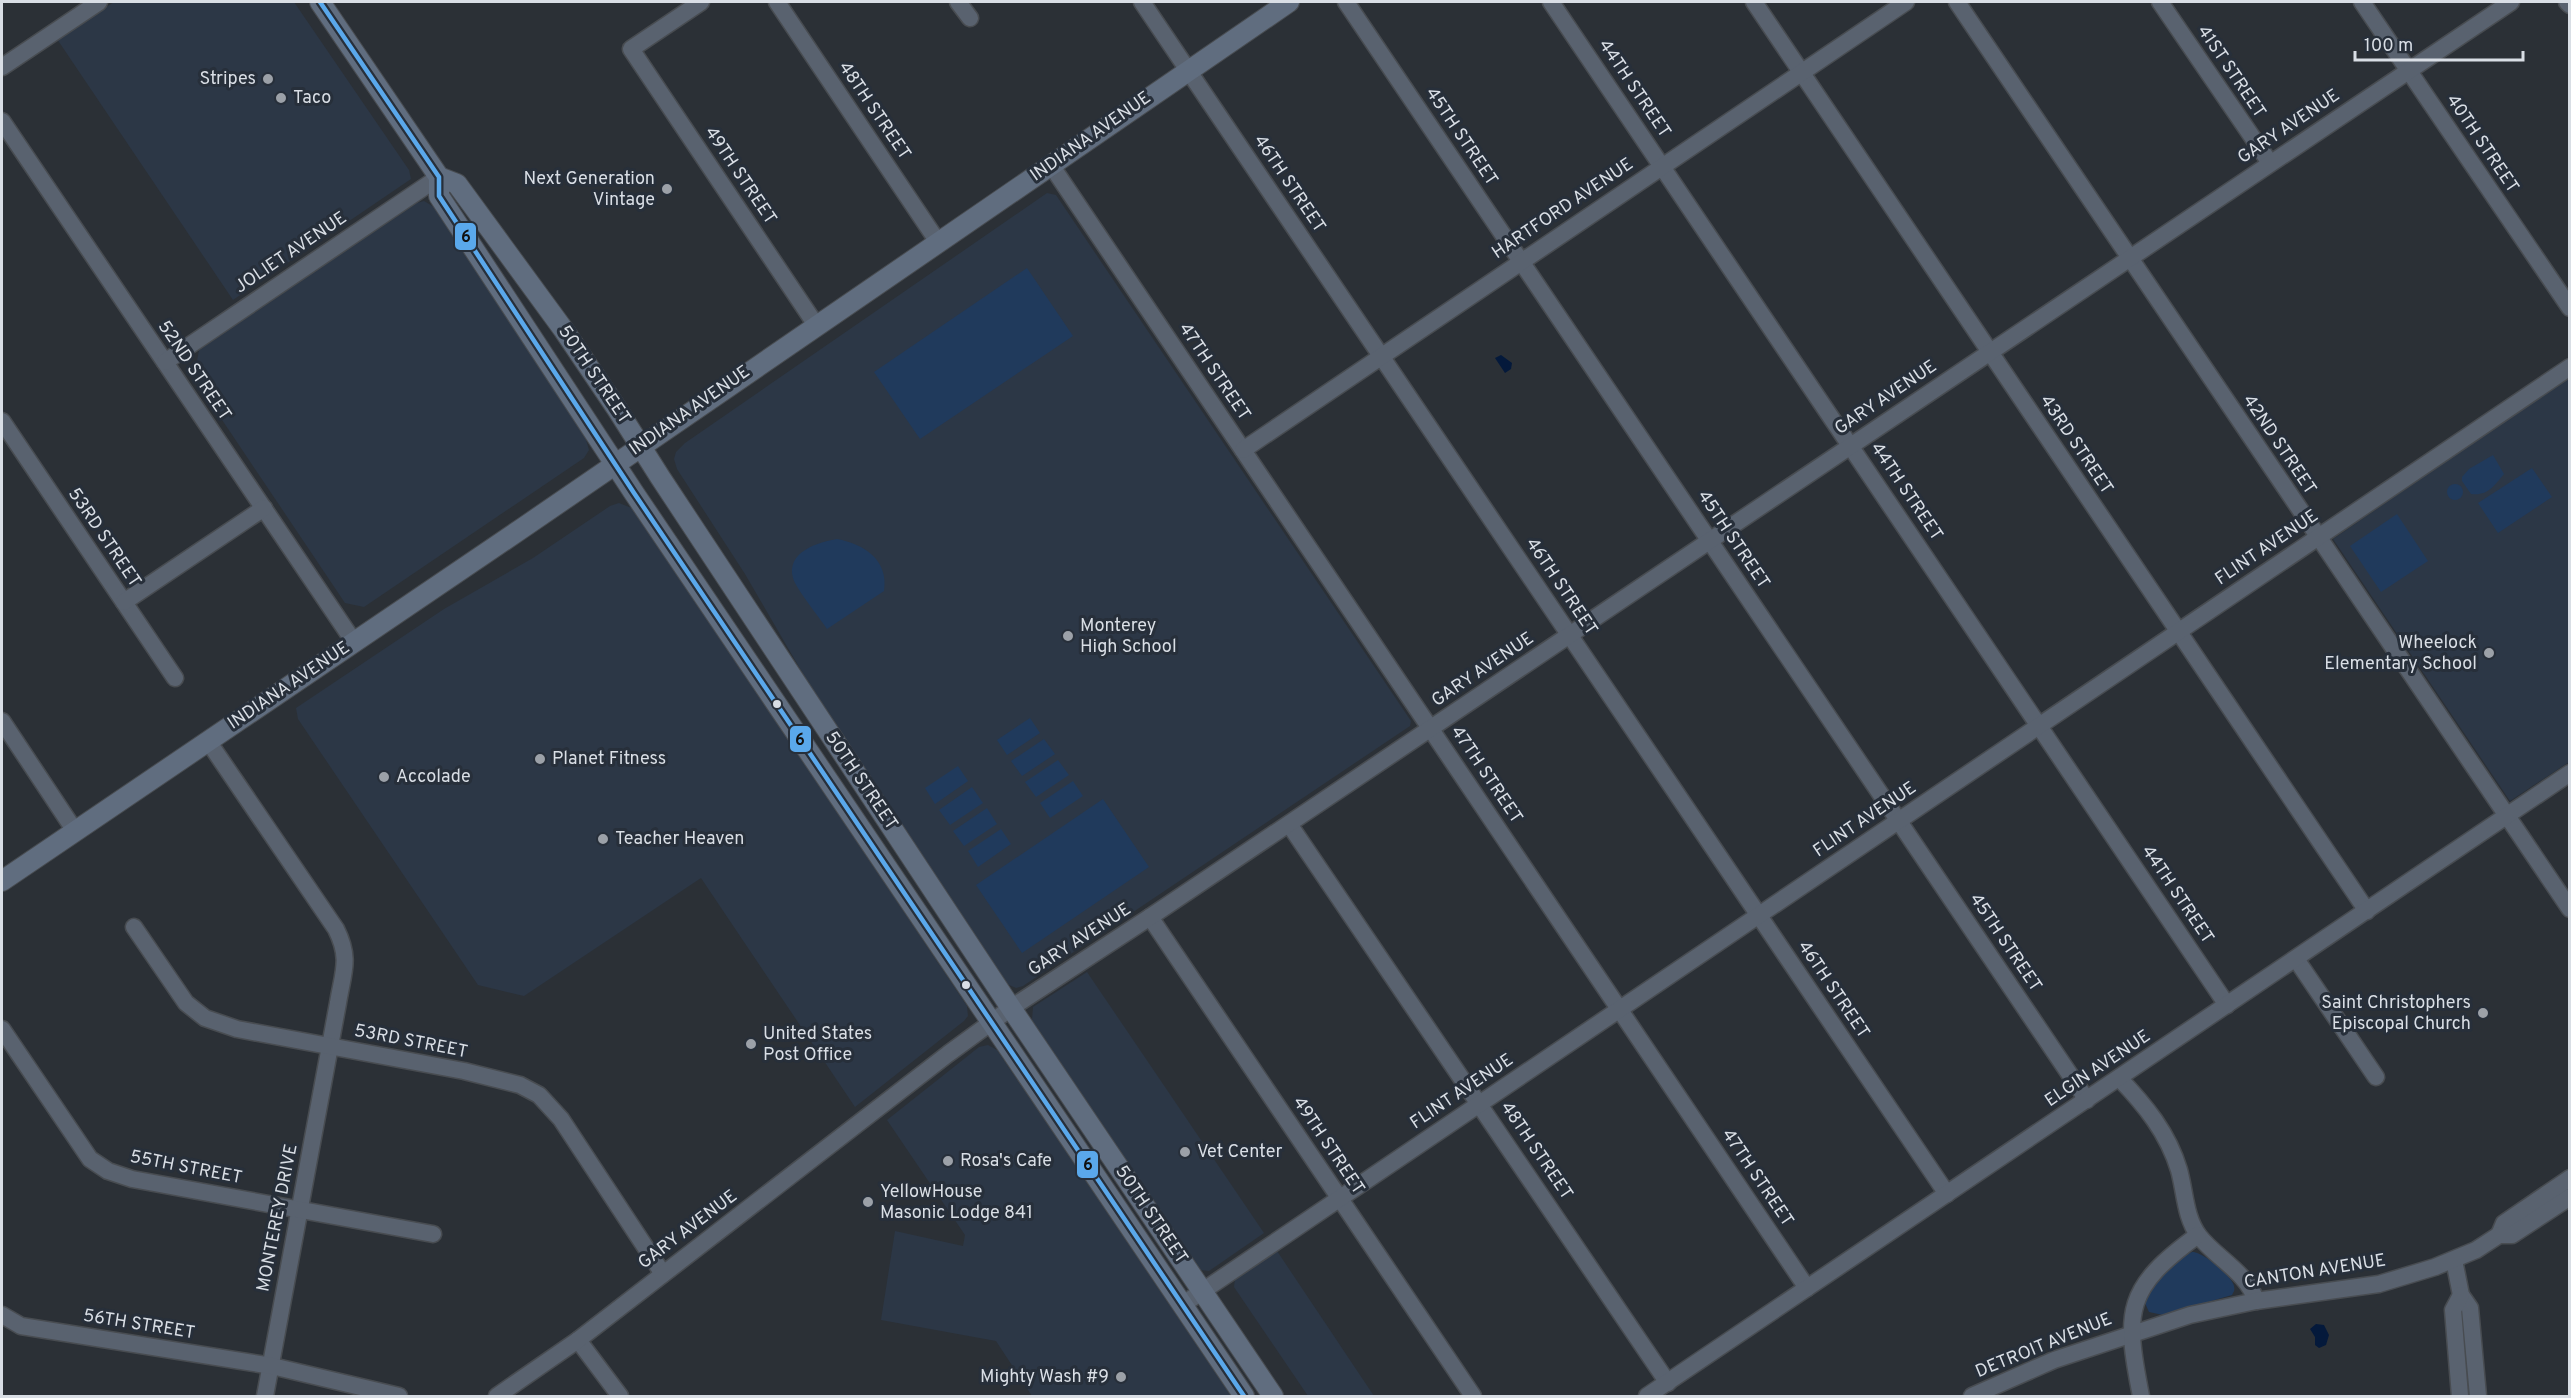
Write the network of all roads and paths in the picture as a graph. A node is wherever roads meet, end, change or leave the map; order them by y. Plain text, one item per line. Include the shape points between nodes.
1 (99, 2) edge
2 (320, 2) edge
3 (701, 2) edge
4 (777, 2) edge
5 (958, 2) edge
6 (1142, 2) edge
7 (1289, 2) edge
8 (1346, 2) edge
9 (1551, 2) edge
10 (1754, 2) edge
11 (1906, 2) edge
12 (1957, 2) edge
13 (2160, 2) edge
14 (2362, 2) edge
15 (2511, 2) edge
16 (969, 18) dead end
17 (2, 67) edge
18 (1188, 70) junction
19 (2409, 70) junction
20 (1801, 72) junction
21 (2, 121) edge
22 (2270, 164) junction
23 (1051, 165) junction
24 (1662, 166) junction
25 (439, 177) junction
26 (938, 242) junction
27 (2130, 258) junction
28 (1521, 261) junction
29 (2570, 308) edge
30 (816, 325) junction
31 (1990, 352) junction
32 (1381, 356) junction
33 (165, 362) junction
34 (2570, 367) edge
35 (2, 420) edge
36 (640, 446) junction
37 (1851, 446) junction
38 (1243, 450) junction
39 (615, 464) junction
40 (264, 508) junction
41 (2318, 537) junction
42 (1710, 541) junction
43 (124, 602) junction
44 (2178, 631) junction
45 (1570, 635) junction
46 (354, 642) junction
47 (176, 678) dead end
48 (2, 722) edge
49 (2039, 725) junction
50 (1431, 729) junction
51 (208, 741) junction
52 (2570, 773) edge
53 (2506, 816) junction
54 (1899, 820) junction
55 (1289, 824) junction
56 (75, 831) junction
57 (2, 880) edge
58 (2570, 909) edge
59 (2367, 910) junction
60 (1759, 915) junction
61 (1150, 917) junction
62 (134, 927) dead end
63 (2296, 959) junction
64 (2227, 1005) junction
65 (1011, 1008) junction
66 (1620, 1009) junction
67 (991, 1023) junction
68 (2, 1029) edge
69 (330, 1046) junction
70 (2376, 1077) dead end
71 (2119, 1078) junction
72 (2087, 1100) junction
73 (1480, 1103) junction
74 (2570, 1178) edge
75 (1947, 1194) junction
76 (2570, 1197) edge
77 (1340, 1198) junction
78 (2551, 1200) junction
79 (299, 1209) junction
80 (433, 1234) dead end
81 (2198, 1235) junction
82 (2454, 1260) junction
83 (663, 1274) junction
84 (1808, 1288) junction
85 (1202, 1292) junction
86 (2461, 1295) junction
87 (2256, 1301) junction
88 (1182, 1305) junction
89 (2, 1316) edge
90 (2131, 1333) junction
91 (578, 1340) junction
92 (272, 1366) junction
93 (1668, 1383) junction
94 (265, 1396) edge
95 (399, 1396) edge
96 (497, 1396) edge
97 (620, 1396) edge
98 (1244, 1396) edge
99 (1274, 1396) edge
100 (1473, 1396) edge
101 (1647, 1396) edge
102 (1972, 1396) edge
103 (2141, 1396) edge
104 (2460, 1396) edge
105 (2478, 1396) edge

1 - 17 street
2 - 25 main road, 50TH STREET
3 - 30 street, 49TH STREET via 631,49
4 - 26 street, 48TH STREET
5 - 16 street
6 - 18 street, 46TH STREET
7 - 18 main road, INDIANA AVENUE
8 - 28 street, 45TH STREET
9 - 24 street, 44TH STREET
10 - 20 street, 43RD STREET
11 - 20 street, HARTFORD AVENUE
12 - 27 street, 42ND STREET
13 - 22 street, 41ST STREET
14 - 19 street, 40TH STREET
15 - 19 street, GARY AVENUE
18 - 23 main road, INDIANA AVENUE
18 - 32 street, 46TH STREET
19 - 22 street, GARY AVENUE
19 - 29 street, 40TH STREET
20 - 24 street, HARTFORD AVENUE
20 - 31 street, 43RD STREET
21 - 33 street, 52ND STREET
22 - 27 street, GARY AVENUE
23 - 26 main road, INDIANA AVENUE
23 - 38 street, 47TH STREET
24 - 28 street, HARTFORD AVENUE
24 - 37 street, 44TH STREET
25 - 33 street, JOLIET AVENUE
25 - 36 main road, 50TH STREET via 457,184 563,329
25 - 39 main road, 50TH STREET via 439,196
26 - 30 main road, INDIANA AVENUE
27 - 31 street, GARY AVENUE
27 - 41 street, 42ND STREET
28 - 32 street, HARTFORD AVENUE
28 - 42 street, 45TH STREET
30 - 36 main road, INDIANA AVENUE
31 - 37 street, GARY AVENUE
31 - 44 street, 43RD STREET
32 - 38 street, HARTFORD AVENUE
32 - 45 street, 46TH STREET
33 - 40 street, 52ND STREET
34 - 41 street, FLINT AVENUE
35 - 43 street, 53RD STREET
36 - 39 main road, INDIANA AVENUE
36 - 65 main road, 50TH STREET
37 - 42 street, GARY AVENUE
37 - 49 street, 44TH STREET
38 - 50 street, 47TH STREET
39 - 46 main road, INDIANA AVENUE
39 - 67 main road, 50TH STREET
40 - 43 street
40 - 46 street, 52ND STREET
41 - 44 street, FLINT AVENUE
41 - 53 street, 42ND STREET
42 - 45 street, GARY AVENUE
42 - 54 street, 45TH STREET
43 - 47 street, 53RD STREET
44 - 49 street, FLINT AVENUE
44 - 59 street, 43RD STREET
45 - 50 street, GARY AVENUE
45 - 60 street, 46TH STREET
46 - 51 main road, INDIANA AVENUE
48 - 56 street
49 - 54 street, FLINT AVENUE
49 - 64 street, 44TH STREET
50 - 55 street, GARY AVENUE
50 - 66 street, 47TH STREET
51 - 56 main road, INDIANA AVENUE
51 - 69 street, 53RD STREET via 344,946 345,962
52 - 53 street, ELGIN AVENUE
53 - 58 street, 42ND STREET
53 - 59 street, ELGIN AVENUE
54 - 60 street, FLINT AVENUE
54 - 72 street, 45TH STREET
55 - 61 street, GARY AVENUE
55 - 73 street, 48TH STREET
56 - 57 main road, INDIANA AVENUE
59 - 63 street, ELGIN AVENUE
60 - 66 street, FLINT AVENUE
60 - 75 street, 46TH STREET
61 - 65 street, GARY AVENUE
61 - 77 street, 49TH STREET
62 - 69 street via 186,1003 205,1018 237,1029
63 - 64 street, ELGIN AVENUE
63 - 70 street
64 - 71 street, ELGIN AVENUE
65 - 67 street, GARY AVENUE
65 - 85 main road, 50TH STREET
66 - 73 street, FLINT AVENUE
66 - 84 street, 47TH STREET
67 - 83 street, GARY AVENUE
67 - 88 main road, 50TH STREET
68 - 79 street, 55TH STREET via 90,1159 108,1171 132,1179
69 - 79 street, MONTEREY DRIVE
69 - 83 street, 53RD STREET via 476,1074 520,1085 539,1095 561,1119
71 - 72 street, ELGIN AVENUE
71 - 81 street via 2151,1113 2173,1151 2189,1216
72 - 75 street, ELGIN AVENUE
73 - 77 street, FLINT AVENUE
73 - 93 street, 48TH STREET
74 - 78 street, CANTON AVENUE
75 - 84 street, ELGIN AVENUE
76 - 78 street, CANTON AVENUE
77 - 85 street, FLINT AVENUE
77 - 100 street, 49TH STREET
78 - 82 street, CANTON AVENUE via 2512,1235 2499,1235
79 - 80 street, 55TH STREET
79 - 92 street, MONTEREY DRIVE
81 - 87 street via 2247,1283
81 - 90 street via 2149,1277 2135,1305
82 - 86 street
82 - 87 street, CANTON AVENUE via 2379,1284
83 - 91 street, GARY AVENUE
84 - 93 street, ELGIN AVENUE
85 - 88 street, FLINT AVENUE
85 - 99 main road, 50TH STREET
86 - 104 street via 2453,1310
86 - 105 street via 2470,1308
87 - 90 street, CANTON AVENUE
88 - 98 main road, 50TH STREET
89 - 92 street, 56TH STREET via 21,1326
90 - 102 street, DETROIT AVENUE via 2044,1363
90 - 103 street
91 - 96 street, GARY AVENUE
91 - 97 street
92 - 94 street, MONTEREY DRIVE
92 - 95 street
93 - 101 street, ELGIN AVENUE

